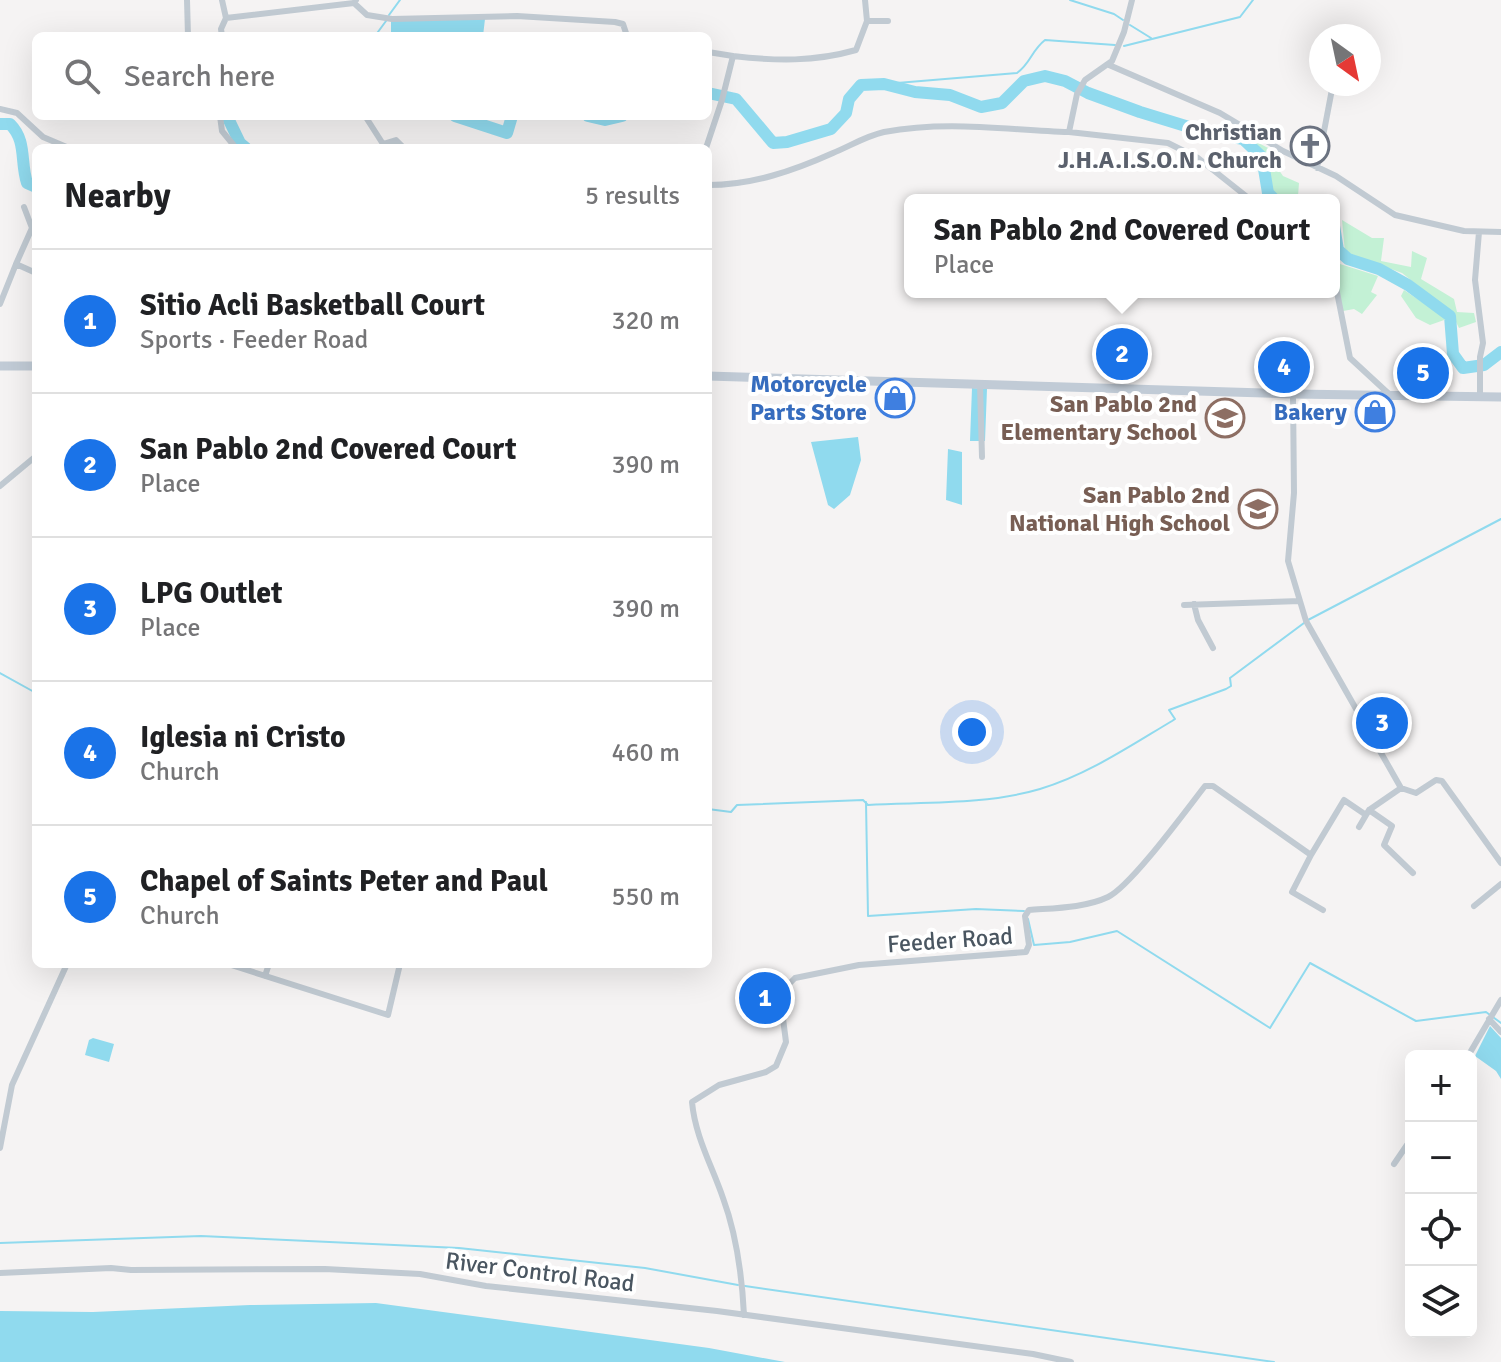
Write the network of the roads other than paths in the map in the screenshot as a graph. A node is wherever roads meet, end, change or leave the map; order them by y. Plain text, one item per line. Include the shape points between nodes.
1 (187, 0) edge
2 (222, 0) edge
3 (865, 0) edge
4 (1132, 0) edge
5 (355, 2) edge
6 (226, 18) junction
7 (867, 21) junction
8 (888, 21) dead end
9 (188, 32) edge
10 (221, 32) edge
11 (626, 32) edge
12 (712, 53) edge
13 (733, 58) junction
14 (1109, 65) junction
15 (1331, 96) edge
16 (0, 109) edge
17 (221, 120) edge
18 (368, 120) edge
19 (1069, 132) junction
20 (60, 144) edge
21 (233, 144) edge
22 (383, 144) edge
23 (707, 144) edge
24 (1317, 168) junction
25 (712, 185) edge
26 (1243, 194) edge
27 (24, 207) dead end
28 (32, 228) edge
29 (1479, 232) junction
30 (1501, 232) edge
31 (32, 239) edge
32 (16, 264) junction
33 (32, 271) edge
34 (1338, 298) edge
35 (0, 304) edge
36 (0, 366) edge
37 (32, 366) edge
38 (712, 376) edge
39 (980, 384) junction
40 (1293, 394) junction
41 (1389, 394) junction
42 (1480, 396) junction
43 (1501, 397) edge
44 (982, 457) dead end
45 (32, 459) edge
46 (0, 486) edge
47 (1300, 601) junction
48 (1194, 604) junction
49 (1184, 605) dead end
50 (1213, 648) dead end
51 (1401, 788) junction
52 (1368, 812) junction
53 (1359, 827) dead end
54 (1311, 855) junction
55 (1501, 863) edge
56 (1413, 873) dead end
57 (1501, 884) edge
58 (1474, 906) dead end
59 (1323, 910) dead end
60 (65, 968) edge
61 (240, 968) edge
62 (268, 968) edge
63 (399, 968) edge
64 (265, 976) junction
65 (1501, 1000) edge
66 (1491, 1016) junction
67 (1501, 1032) edge
68 (1471, 1050) edge
69 (0, 1148) edge
70 (1405, 1148) edge
71 (1394, 1164) dead end
72 (0, 1273) edge
73 (744, 1315) junction
74 (1071, 1362) edge

1 - 9 street
2 - 6 street
3 - 7 street
4 - 14 street
5 - 6 street
5 - 11 street via 377,18 553,17 615,22 623,24
6 - 10 street
7 - 8 street
7 - 13 street via 856,50 836,56 797,61
12 - 13 street
13 - 23 street
14 - 19 street via 1083,82
14 - 24 street via 1220,113
15 - 24 street
16 - 20 street via 17,113 43,137
17 - 21 street
18 - 22 street
19 - 25 street via 987,125 882,132 786,173
19 - 26 street via 1168,143 1198,158
24 - 29 street via 1395,215
27 - 28 street
29 - 30 street
29 - 42 street via 1475,280 1483,343
31 - 32 street
32 - 33 street
32 - 35 street
34 - 41 street via 1350,358
36 - 37 main road
38 - 39 main road
39 - 40 main road
39 - 44 street
40 - 41 main road
40 - 47 street via 1288,561
41 - 42 main road
42 - 43 main road
45 - 46 street
47 - 48 street
47 - 51 street via 1306,621
48 - 49 street
48 - 50 street
51 - 52 street
51 - 55 street via 1416,793 1442,781
52 - 53 street
52 - 54 street via 1344,800
52 - 56 street via 1392,826 1384,845
54 - 59 street via 1292,892
54 - 73 street, Feeder Road via 1213,786 1205,786 1118,891 1096,901 1029,910 1026,952 859,965 795,978 784,989 786,1042 776,1066 719,1085 692,1102 735,1238
57 - 58 street
60 - 69 street via 12,1085
61 - 64 street
62 - 64 street
63 - 64 street via 388,1015
65 - 66 street
66 - 67 street
66 - 68 street
70 - 71 street
72 - 73 street, River Control Road via 111,1268 420,1274
73 - 74 street, River Control Road

